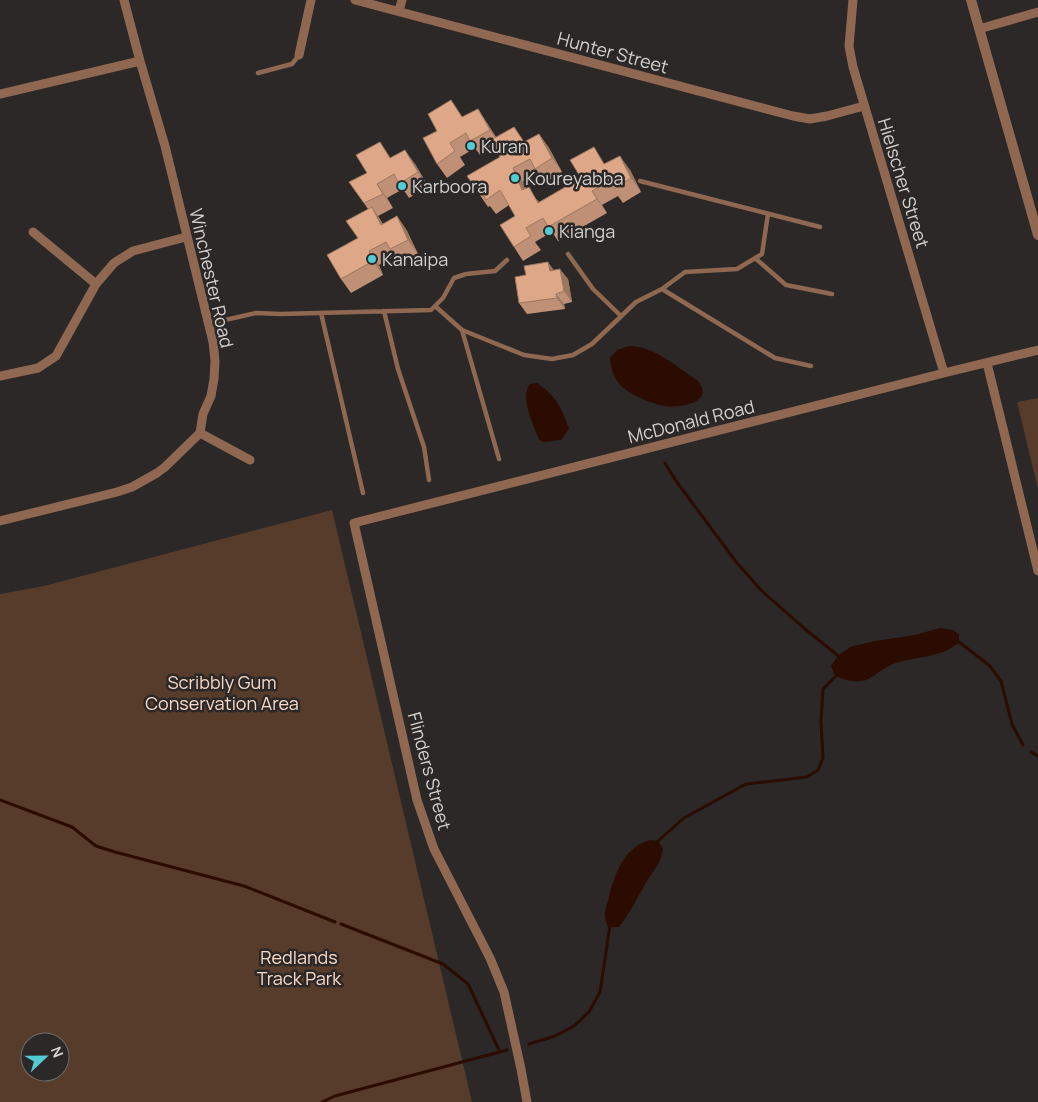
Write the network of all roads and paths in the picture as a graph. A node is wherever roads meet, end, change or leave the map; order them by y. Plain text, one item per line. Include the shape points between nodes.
1 (124, 0) edge
2 (311, 0) edge
3 (355, 0) edge
4 (402, 0) edge
5 (853, 0) edge
6 (971, 0) edge
7 (399, 12) junction
8 (1038, 12) edge
9 (979, 29) junction
10 (299, 55) joint
11 (140, 61) junction
12 (258, 73) dead end
13 (0, 94) edge
14 (864, 106) junction
15 (640, 181) dead end
16 (768, 214) junction
17 (820, 227) dead end
18 (33, 232) dead end
19 (1038, 235) edge
20 (186, 237) junction
21 (568, 254) dead end
22 (755, 258) junction
23 (507, 260) dead end
24 (96, 284) junction
25 (662, 289) junction
26 (832, 294) dead end
27 (435, 306) junction
28 (384, 311) junction
29 (321, 313) junction
30 (621, 316) junction
31 (208, 324) junction
32 (462, 330) junction
33 (1037, 351) edge
34 (987, 363) junction
35 (811, 366) dead end
36 (944, 373) junction
37 (0, 376) edge
38 (200, 433) junction
39 (250, 460) dead end
40 (500, 460) dead end
41 (428, 480) dead end
42 (363, 493) dead end
43 (0, 521) edge
44 (354, 523) joint
45 (1038, 571) edge
46 (527, 1102) edge

1 - 11 street, Winchester Road
2 - 10 street
3 - 7 street, Hunter Street
4 - 7 street
5 - 14 street, Hielscher Street via 849,46
6 - 9 street
7 - 14 street, Hunter Street via 793,116 827,116
8 - 9 street
9 - 19 street
10 - 12 lane via 292,64
11 - 13 street
11 - 20 street, Winchester Road via 165,146
14 - 36 street, Hielscher Street
15 - 16 lane
16 - 17 lane
16 - 22 lane via 762,254
18 - 24 street
20 - 24 street via 134,251 114,263
20 - 31 street, Winchester Road
21 - 30 lane via 593,289
22 - 25 lane via 737,268 685,272
22 - 26 lane via 786,285
23 - 27 lane via 495,271 454,278
24 - 37 street via 56,356 38,368
25 - 30 lane via 636,302
25 - 35 lane via 775,358
27 - 28 lane via 431,310
27 - 32 lane
28 - 29 lane
28 - 41 lane via 398,369 424,447
29 - 31 lane via 256,313
29 - 42 lane
30 - 32 lane via 592,344 574,355 552,359 524,355
31 - 38 street, Winchester Road via 213,342 214,379
32 - 40 lane
33 - 34 street, McDonald Road
34 - 36 street, McDonald Road
34 - 45 street
36 - 44 street, McDonald Road
38 - 39 street
38 - 43 street via 165,467 132,487
44 - 46 street, Flinders Street via 417,800 434,849 504,992

